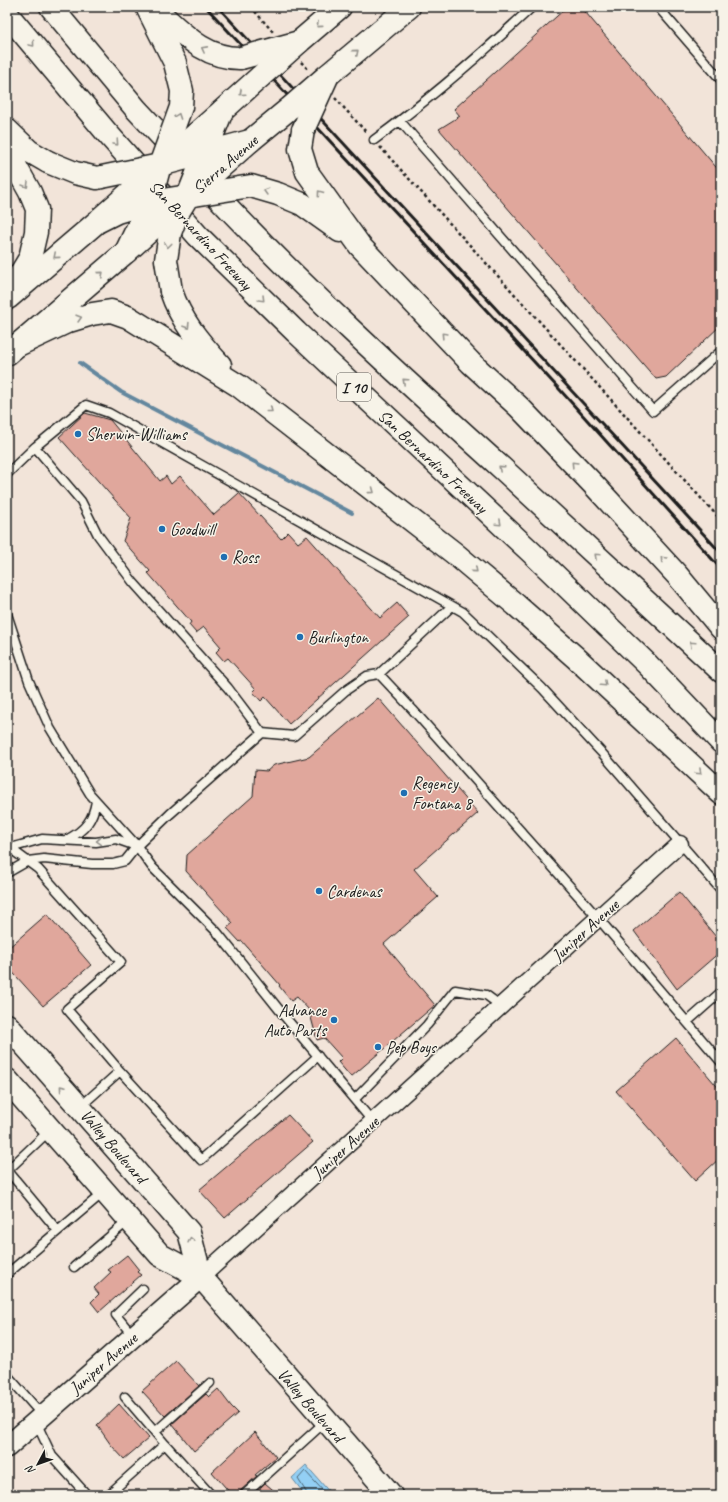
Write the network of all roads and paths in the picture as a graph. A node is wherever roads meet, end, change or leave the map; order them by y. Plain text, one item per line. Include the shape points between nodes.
1 (51, 7) edge
2 (147, 7) edge
3 (153, 7) edge
4 (250, 7) edge
5 (340, 7) edge
6 (409, 7) edge
7 (532, 7) edge
8 (658, 7) edge
9 (7, 14) edge
10 (277, 36) dead end
11 (299, 51) junction
12 (323, 80) junction
13 (721, 80) edge
14 (222, 111) junction
15 (400, 121) junction
16 (7, 130) edge
17 (374, 140) junction
18 (250, 141) junction
19 (7, 151) edge
20 (204, 155) junction
21 (160, 165) junction
22 (188, 196) junction
23 (150, 202) junction
24 (97, 222) junction
25 (360, 246) junction
26 (126, 252) junction
27 (7, 297) edge
28 (12, 349) edge
29 (721, 351) edge
30 (239, 386) junction
31 (35, 447) junction
32 (7, 474) edge
33 (721, 520) edge
34 (452, 606) junction
35 (7, 614) edge
36 (721, 628) edge
37 (721, 671) edge
38 (379, 674) junction
39 (262, 733) junction
40 (721, 742) edge
41 (721, 793) edge
42 (96, 801) junction
43 (68, 839) junction
44 (680, 844) junction
45 (137, 846) junction
46 (8, 847) edge
47 (28, 861) junction
48 (7, 873) edge
49 (721, 890) edge
50 (598, 918) junction
51 (721, 992) edge
52 (500, 1006) junction
53 (687, 1022) junction
54 (7, 1025) edge
55 (318, 1056) junction
56 (721, 1062) edge
57 (120, 1071) junction
58 (12, 1088) edge
59 (355, 1099) junction
60 (79, 1108) junction
61 (373, 1122) junction
62 (51, 1130) junction
63 (105, 1192) junction
64 (129, 1220) junction
65 (58, 1231) junction
66 (74, 1267) dead end
67 (7, 1274) edge
68 (201, 1278) junction
69 (143, 1289) dead end
70 (133, 1337) junction
71 (7, 1375) edge
72 (210, 1383) dead end
73 (125, 1396) dead end
74 (39, 1419) junction
75 (326, 1421) junction
76 (155, 1432) junction
77 (165, 1444) junction
78 (7, 1447) edge
79 (87, 1495) edge
80 (108, 1495) edge
81 (211, 1495) edge
82 (244, 1495) edge
83 (391, 1495) edge

37 -> 1 main road, I 10 via 353,333 243,224 136,109
21 -> 2 main road, bridge via 181,108 182,91 175,63
11 -> 3 main road, bridge via 241,58 222,56 199,47
4 - 10 path
5 -> 11 main road
12 -> 6 main road, Sierra Avenue
7 - 15 lane via 498,40
8 - 13 lane
9 -> 40 main road, San Bernardino Freeway / I 10 via 198,236 648,665
11 - 12 path
11 -> 14 main road, bridge via 261,76
12 - 17 path
12 - 18 main road, Sierra Avenue, bridge
25 -> 12 main road, bridge via 306,172 300,150 303,130
14 - 20 main road, bridge
14 - 21 main road, bridge
15 - 17 lane
15 - 29 lane via 653,410
16 - 21 main road, bridge via 29,151 75,173 97,178
17 - 33 path
18 - 20 main road, bridge
18 - 22 main road, Sierra Avenue, bridge
19 -> 27 main road via 37,209 36,232 30,258
20 - 21 main road, bridge
20 - 22 main road, bridge
21 - 23 main road, bridge
21 - 24 main road, bridge
22 - 23 main road, bridge
25 -> 22 main road, bridge via 302,204 251,186
22 - 26 main road, Sierra Avenue, bridge
22 -> 30 main road, bridge via 177,214 170,233 166,260 171,291 192,334
23 - 24 main road, bridge via 117,212
23 - 26 main road, bridge
24 -> 27 main road
36 -> 25 main road via 677,575 593,484 519,407 471,363
28 -> 26 main road, Sierra Avenue
28 -> 30 main road via 69,321 111,311 128,316
30 -> 41 main road via 516,604
31 - 32 lane
31 - 34 lane via 86,404 109,413
31 - 39 lane via 81,501 98,535 133,582 228,688
34 - 38 lane
34 - 44 lane via 463,612 542,688
35 - 42 lane via 29,681 50,728
38 - 39 lane via 367,676 345,691 294,736
38 - 50 lane
39 - 45 lane
42 - 43 lane via 85,829
42 - 45 lane
45 -> 43 lane via 116,840 96,842
43 - 46 lane via 42,839
44 - 49 lane
44 - 50 street, Juniper Avenue
45 - 47 lane via 124,861 113,864 44,859
45 - 55 lane via 152,867 217,932
46 - 47 lane
47 - 48 lane
47 - 57 lane via 121,962 67,1009
50 - 52 street, Juniper Avenue
50 - 53 lane
51 - 53 lane
52 - 59 lane via 486,994 454,990 427,1024
52 - 61 street, Juniper Avenue
53 - 56 lane
60 -> 54 main road, Valley Boulevard
55 - 57 lane via 201,1160
55 - 59 lane
57 - 60 lane
58 - 62 main road, Valley Boulevard
59 - 61 lane
68 -> 60 main road, Valley Boulevard via 190,1232
61 - 68 street, Juniper Avenue
62 - 63 main road, Valley Boulevard
62 - 65 lane via 9,1169 9,1172
63 - 64 main road, Valley Boulevard
63 - 65 lane
64 - 66 lane
64 - 68 main road, Valley Boulevard via 160,1255
65 - 67 lane
68 - 70 street, Juniper Avenue
68 - 75 main road, Valley Boulevard
69 - 70 lane via 116,1314
70 - 74 street, Juniper Avenue
71 - 74 lane
72 - 76 lane
73 - 76 lane
74 - 78 street, Juniper Avenue
74 - 79 lane via 52,1456
75 - 82 lane
75 - 83 main road, Valley Boulevard
76 - 77 lane
77 - 80 lane
77 - 81 lane

